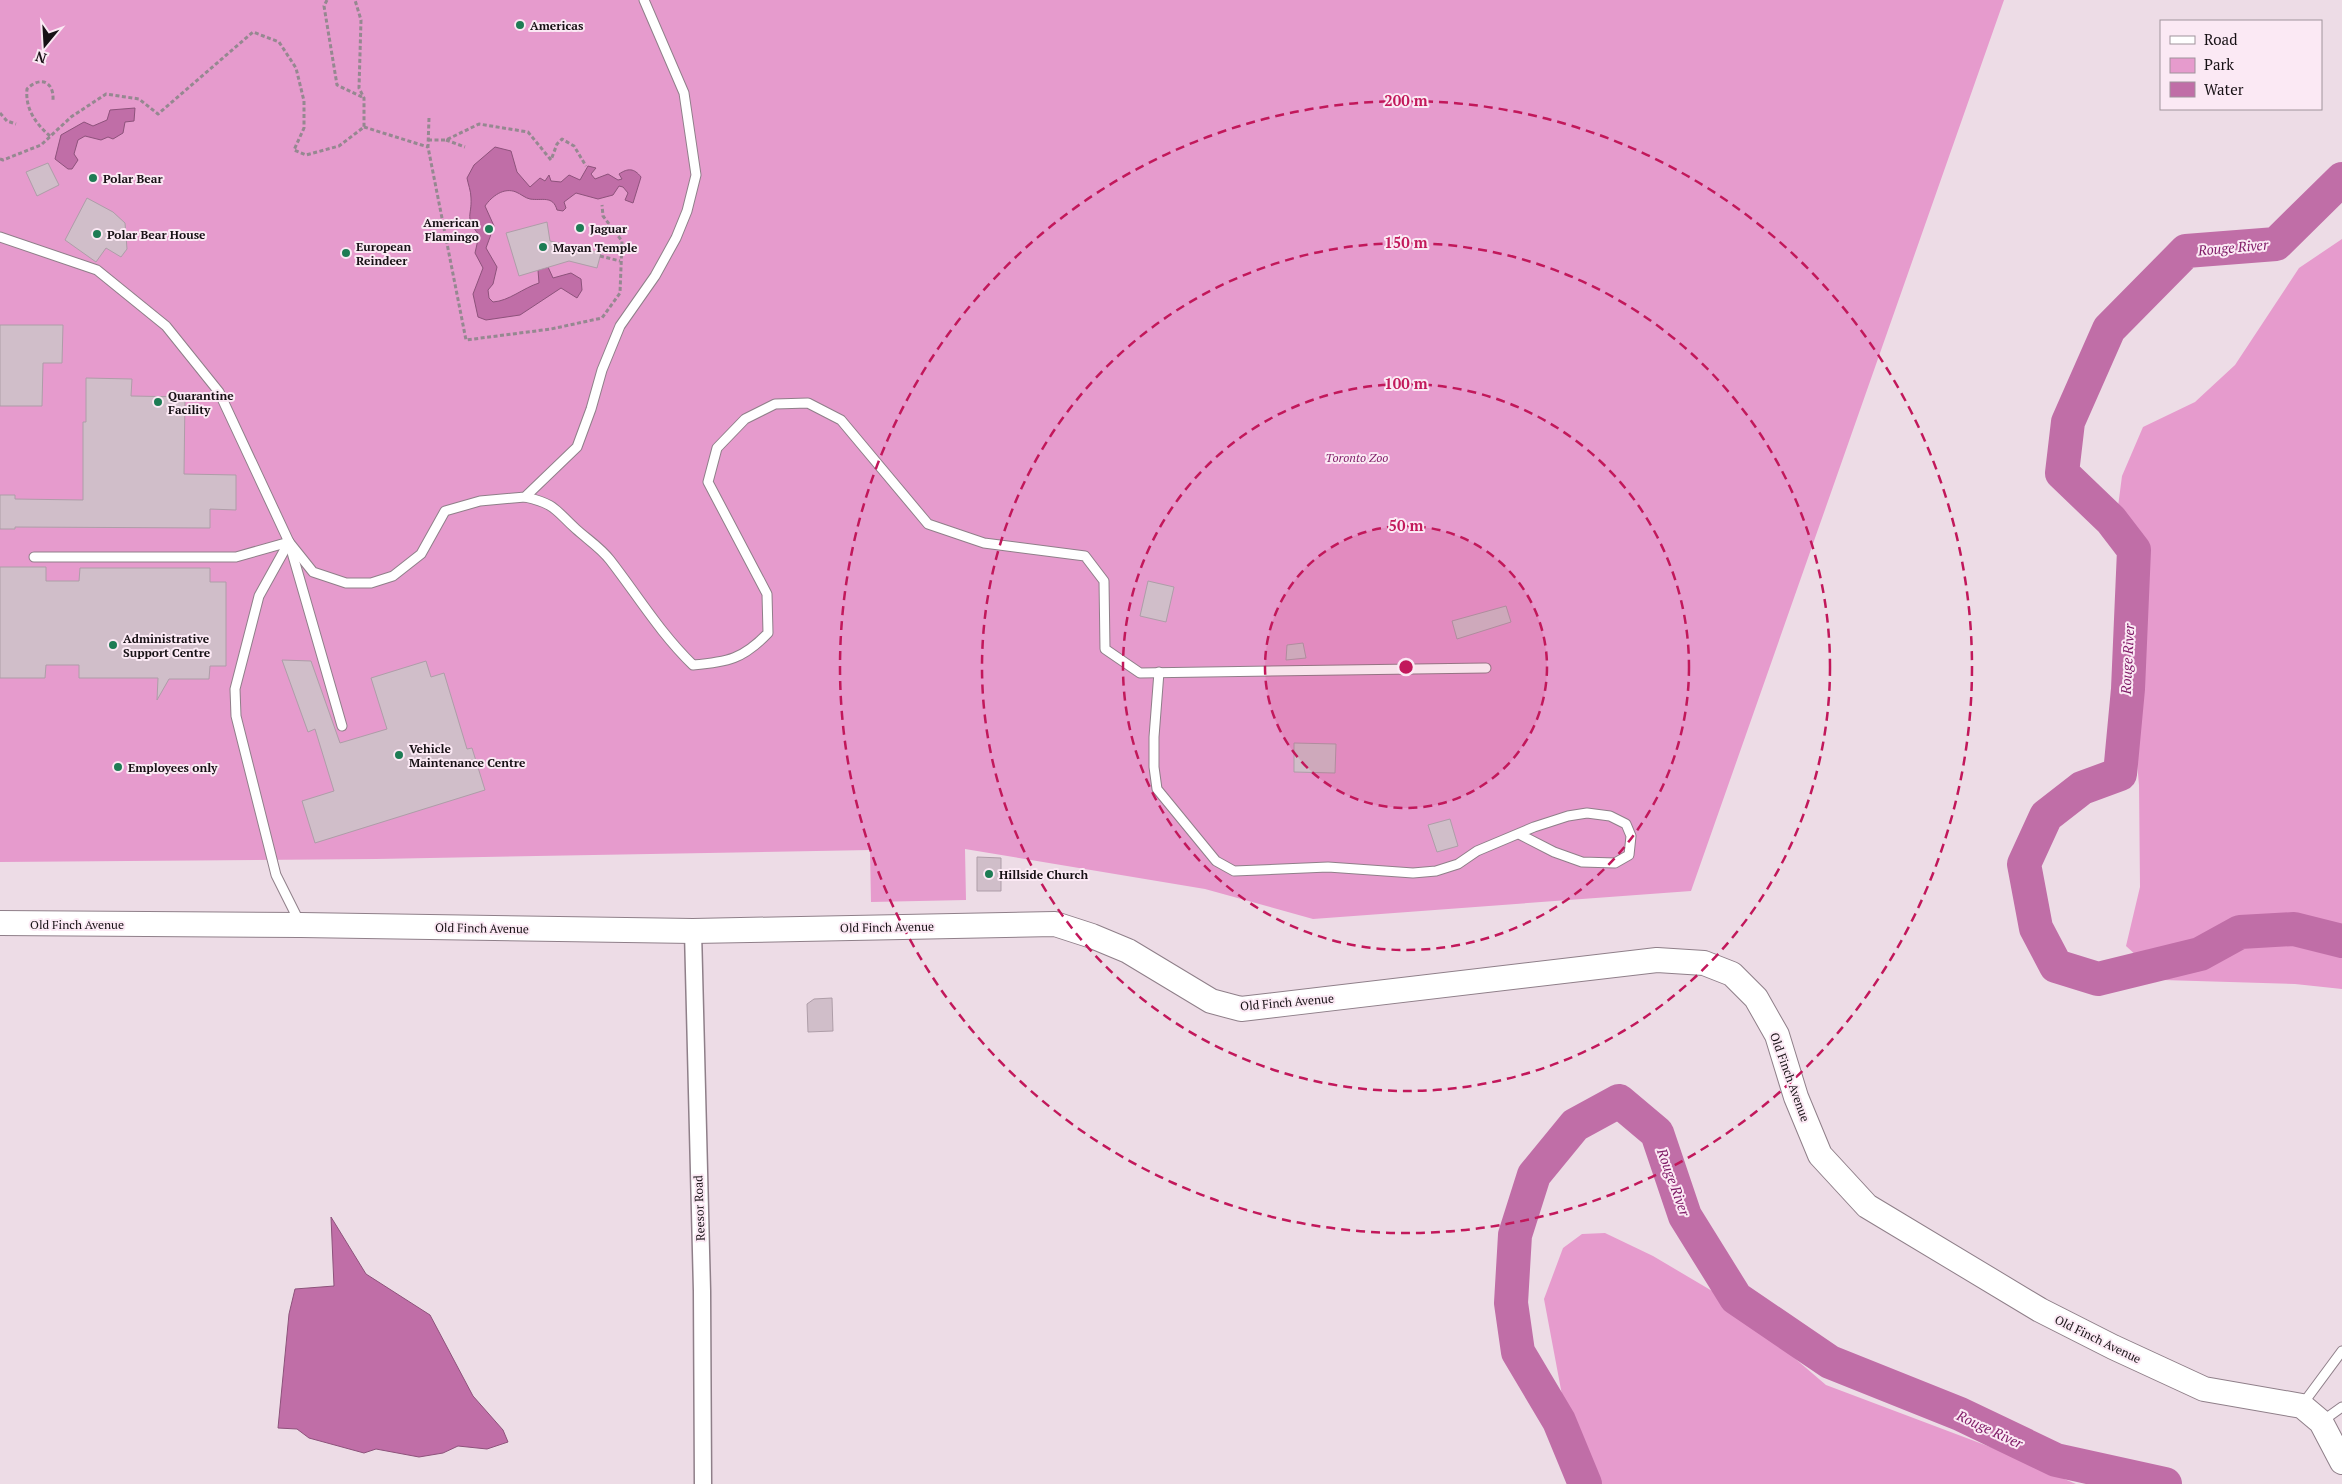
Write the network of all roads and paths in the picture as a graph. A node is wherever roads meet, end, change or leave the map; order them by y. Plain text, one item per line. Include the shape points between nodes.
1 (327, 0) edge
2 (355, 0) edge
3 (644, 0) edge
4 (364, 98) junction
5 (53, 100) dead end
6 (0, 113) edge
7 (429, 118) dead end
8 (16, 124) dead end
9 (364, 127) junction
10 (50, 136) junction
11 (428, 140) junction
12 (446, 140) junction
13 (428, 147) junction
14 (465, 147) dead end
15 (0, 159) edge
16 (586, 166) dead end
17 (602, 205) dead end
18 (0, 237) edge
19 (600, 256) dead end
20 (620, 261) junction
21 (525, 497) junction
22 (289, 542) junction
23 (34, 557) dead end
24 (1486, 668) dead end
25 (1158, 672) junction
26 (342, 726) dead end
27 (1519, 834) junction
28 (0, 923) edge
29 (301, 925) junction
30 (693, 931) junction
31 (2342, 1351) edge
32 (2302, 1406) junction
33 (2342, 1408) edge
34 (2321, 1422) junction
35 (2342, 1462) edge
36 (703, 1484) edge

1 - 4 path via 324,6 337,85
2 - 4 path via 361,20 359,88
3 - 21 lane via 684,93 696,175 676,238 655,276 620,326 577,447
4 - 9 path
5 - 10 path via 49,84 42,81 27,89 31,114
6 - 8 path via 7,121
7 - 11 path
9 - 10 path via 339,146 306,155 294,150 304,128 304,101 296,68 280,42 253,32 158,114 139,99 106,94 71,117
9 - 13 path
10 - 15 path via 41,145
11 - 12 path
11 - 13 path
12 - 14 path
12 - 16 path via 479,124 528,132 551,160 562,139 574,146
13 - 20 path via 466,340 551,329 602,318 620,292
17 - 20 path via 604,216 622,241
18 - 22 lane via 97,270 166,326 219,392
19 - 20 path
21 - 22 lane via 480,501 445,511 421,554 393,576 371,583 346,583 312,572
21 - 25 lane via 541,500 558,510 608,558 674,647 693,665 722,663 752,650 768,633 767,594 708,482 717,448 745,420 775,404 808,403 841,420 928,524 984,543 1085,556 1104,581 1105,649 1140,673
22 - 23 lane via 236,557
22 - 26 lane
22 - 29 lane via 259,596 235,689 236,716 276,875
24 - 25 lane
25 - 27 lane via 1154,737 1157,790 1216,861 1234,871 1328,867 1421,872 1458,864 1477,851
27 - 27 lane via 1582,862 1615,863 1629,855 1631,836 1626,824 1610,816 1587,813 1568,816
28 - 29 street, Old Finch Avenue
29 - 30 street, Old Finch Avenue
30 - 32 street, Old Finch Avenue via 1055,924 1128,951 1211,1001 1241,1008 1657,960 1704,962 1732,974 1756,998 1777,1035 1796,1097 1820,1156 1867,1206 2040,1310 2187,1382 2204,1389
30 - 36 street, Reesor Road
31 - 32 lane
32 - 34 street
33 - 34 lane
34 - 35 street

